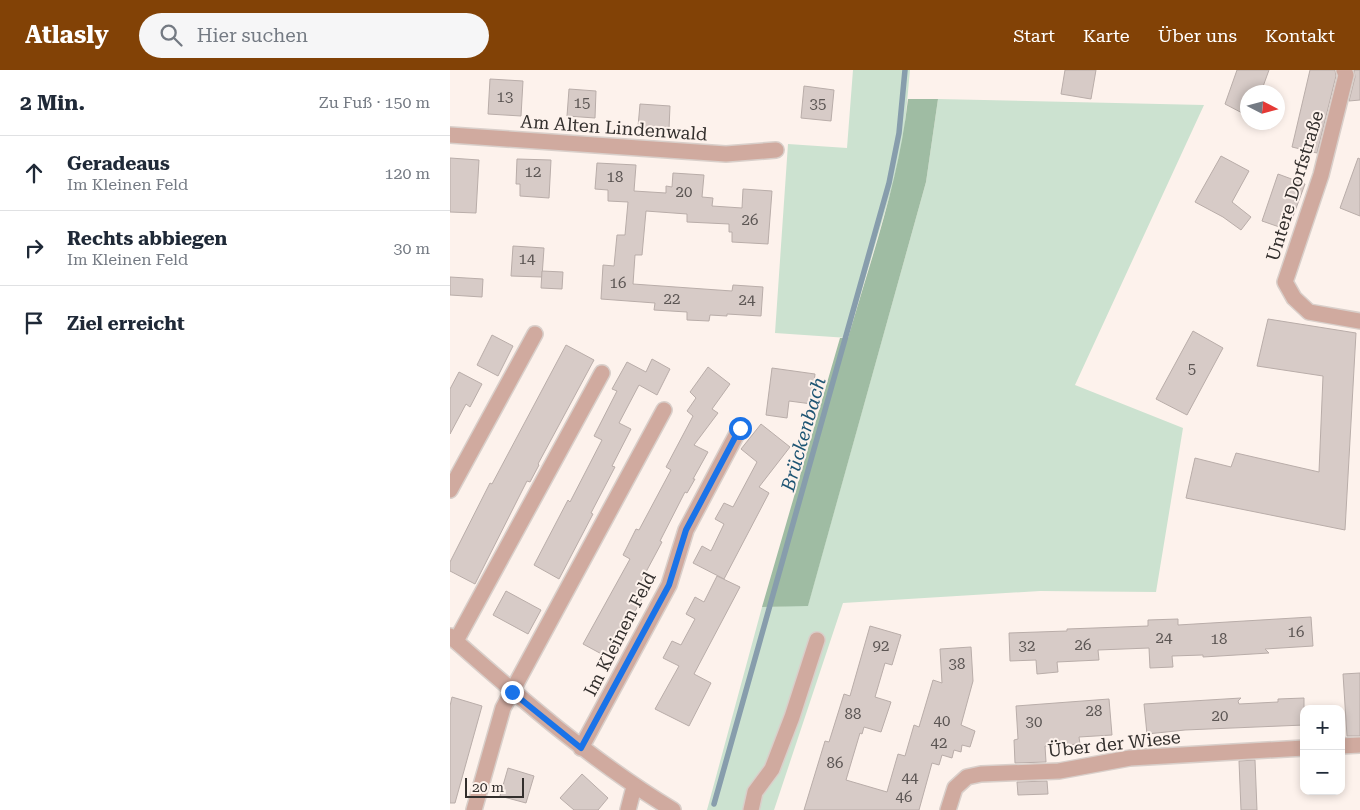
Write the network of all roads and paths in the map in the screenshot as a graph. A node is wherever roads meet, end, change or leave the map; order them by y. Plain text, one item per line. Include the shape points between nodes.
1 (1344, 70) edge
2 (450, 135) edge
3 (776, 150) dead end
4 (1360, 321) edge
5 (536, 334) dead end
6 (602, 373) dead end
7 (664, 410) dead end
8 (740, 428) dead end
9 (450, 490) edge
10 (453, 639) edge
11 (817, 640) dead end
12 (512, 692) junction
13 (1345, 746) edge
14 (1360, 746) edge
15 (581, 748) junction
16 (1300, 748) edge
17 (634, 787) junction
18 (474, 810) edge
19 (628, 810) edge
20 (673, 810) edge
21 (751, 810) edge
22 (948, 810) edge

1 - 4 street, Untere Dorfstraße via 1346,75 1321,175 1285,282 1294,298 1309,312
2 - 3 street, Am Alten Lindenwald via 726,154
5 - 9 street
6 - 10 street
7 - 12 street
8 - 15 street, Im Kleinen Feld via 686,530 669,585
10 - 12 street
11 - 21 street via 792,718 772,769 755,792
12 - 15 street
12 - 18 street via 503,708
13 - 14 street
15 - 17 street
16 - 22 street, Über der Wiese via 1130,758 1059,771 981,774 967,777 955,788
17 - 19 street
17 - 20 street

